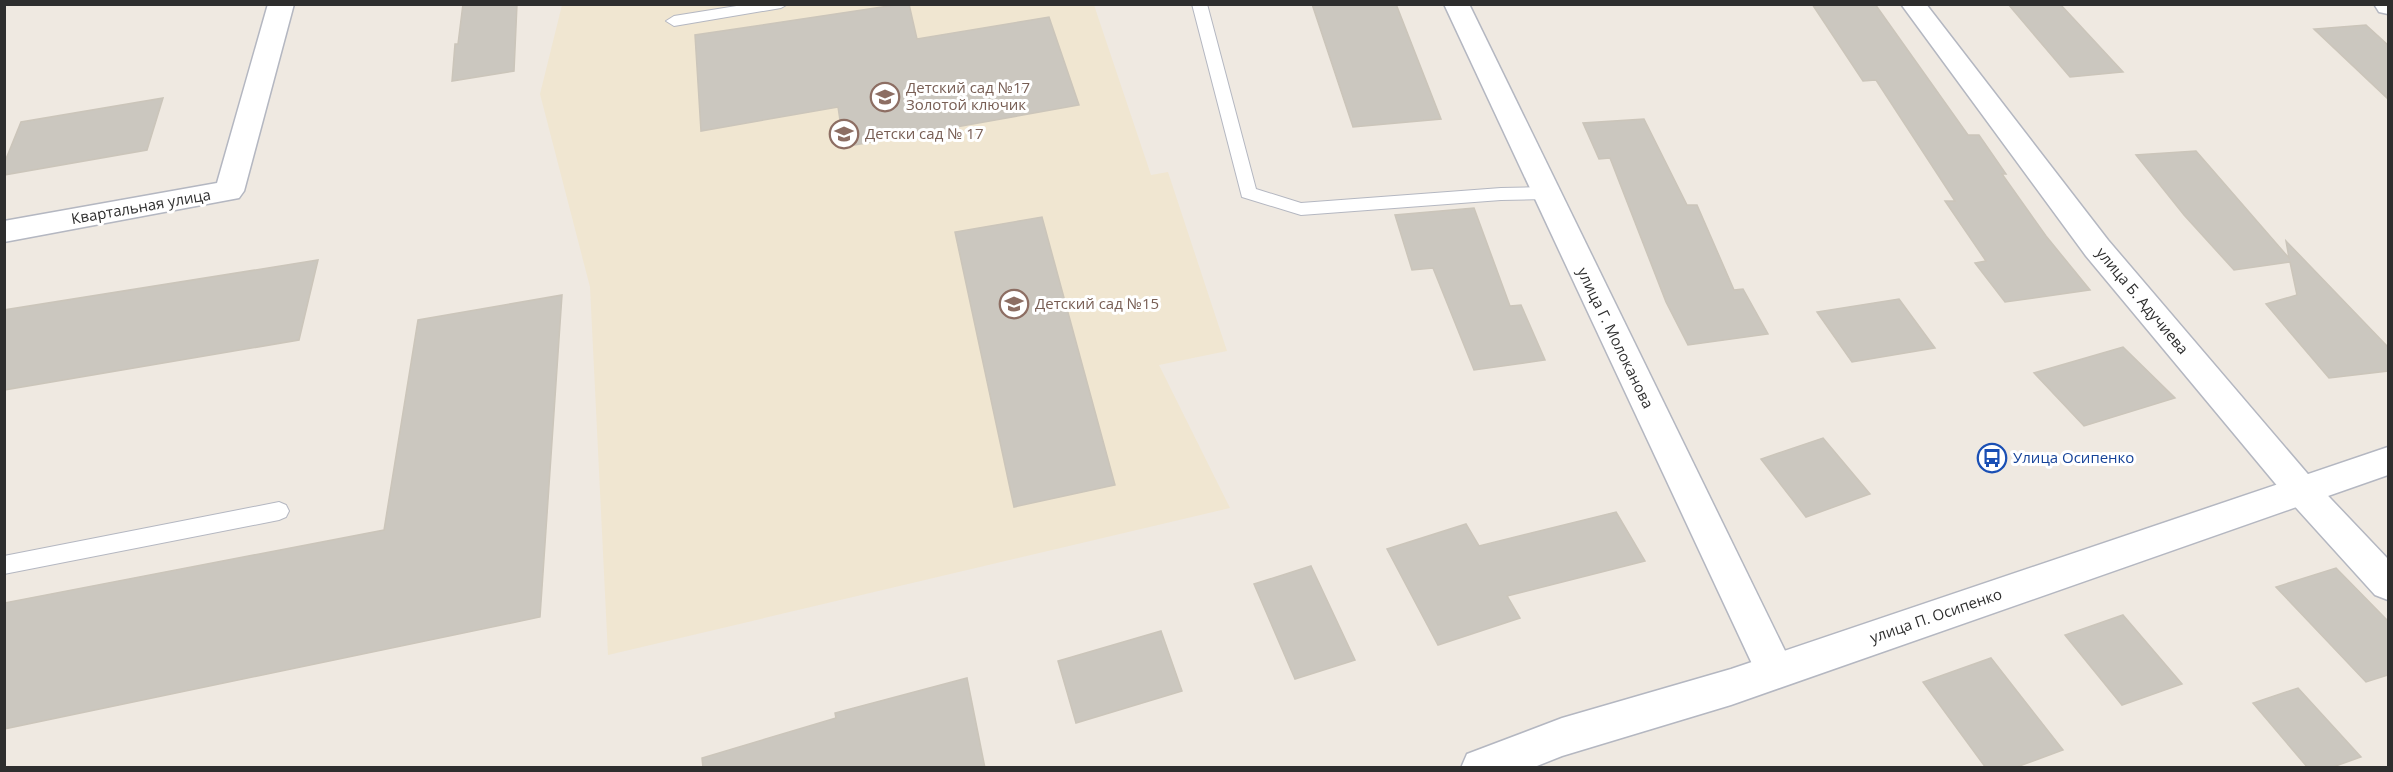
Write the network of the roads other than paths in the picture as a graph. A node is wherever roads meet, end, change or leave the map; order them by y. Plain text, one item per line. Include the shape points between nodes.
1 (280, 4) edge
2 (781, 4) edge
3 (1199, 4) edge
4 (1456, 4) edge
5 (1913, 4) edge
6 (674, 21) dead end
7 (1545, 194) junction
8 (4, 232) edge
9 (2388, 461) edge
10 (2301, 490) junction
11 (279, 511) dead end
12 (4, 565) edge
13 (2388, 584) edge
14 (1775, 671) junction
15 (1481, 768) edge

1 - 8 street, Квартальная улица via 229,191
2 - 6 lane
3 - 7 lane via 1248,193 1301,209
4 - 7 street, улица Г. Молоканова
5 - 10 street, улица Б. Адучиева via 2097,248
7 - 14 street, улица Г. Молоканова
9 - 10 street, улица П. Осипенко
10 - 13 street, улица Б. Адучиева
10 - 14 street, улица П. Осипенко
11 - 12 lane
14 - 15 street, улица П. Осипенко via 1562,737

